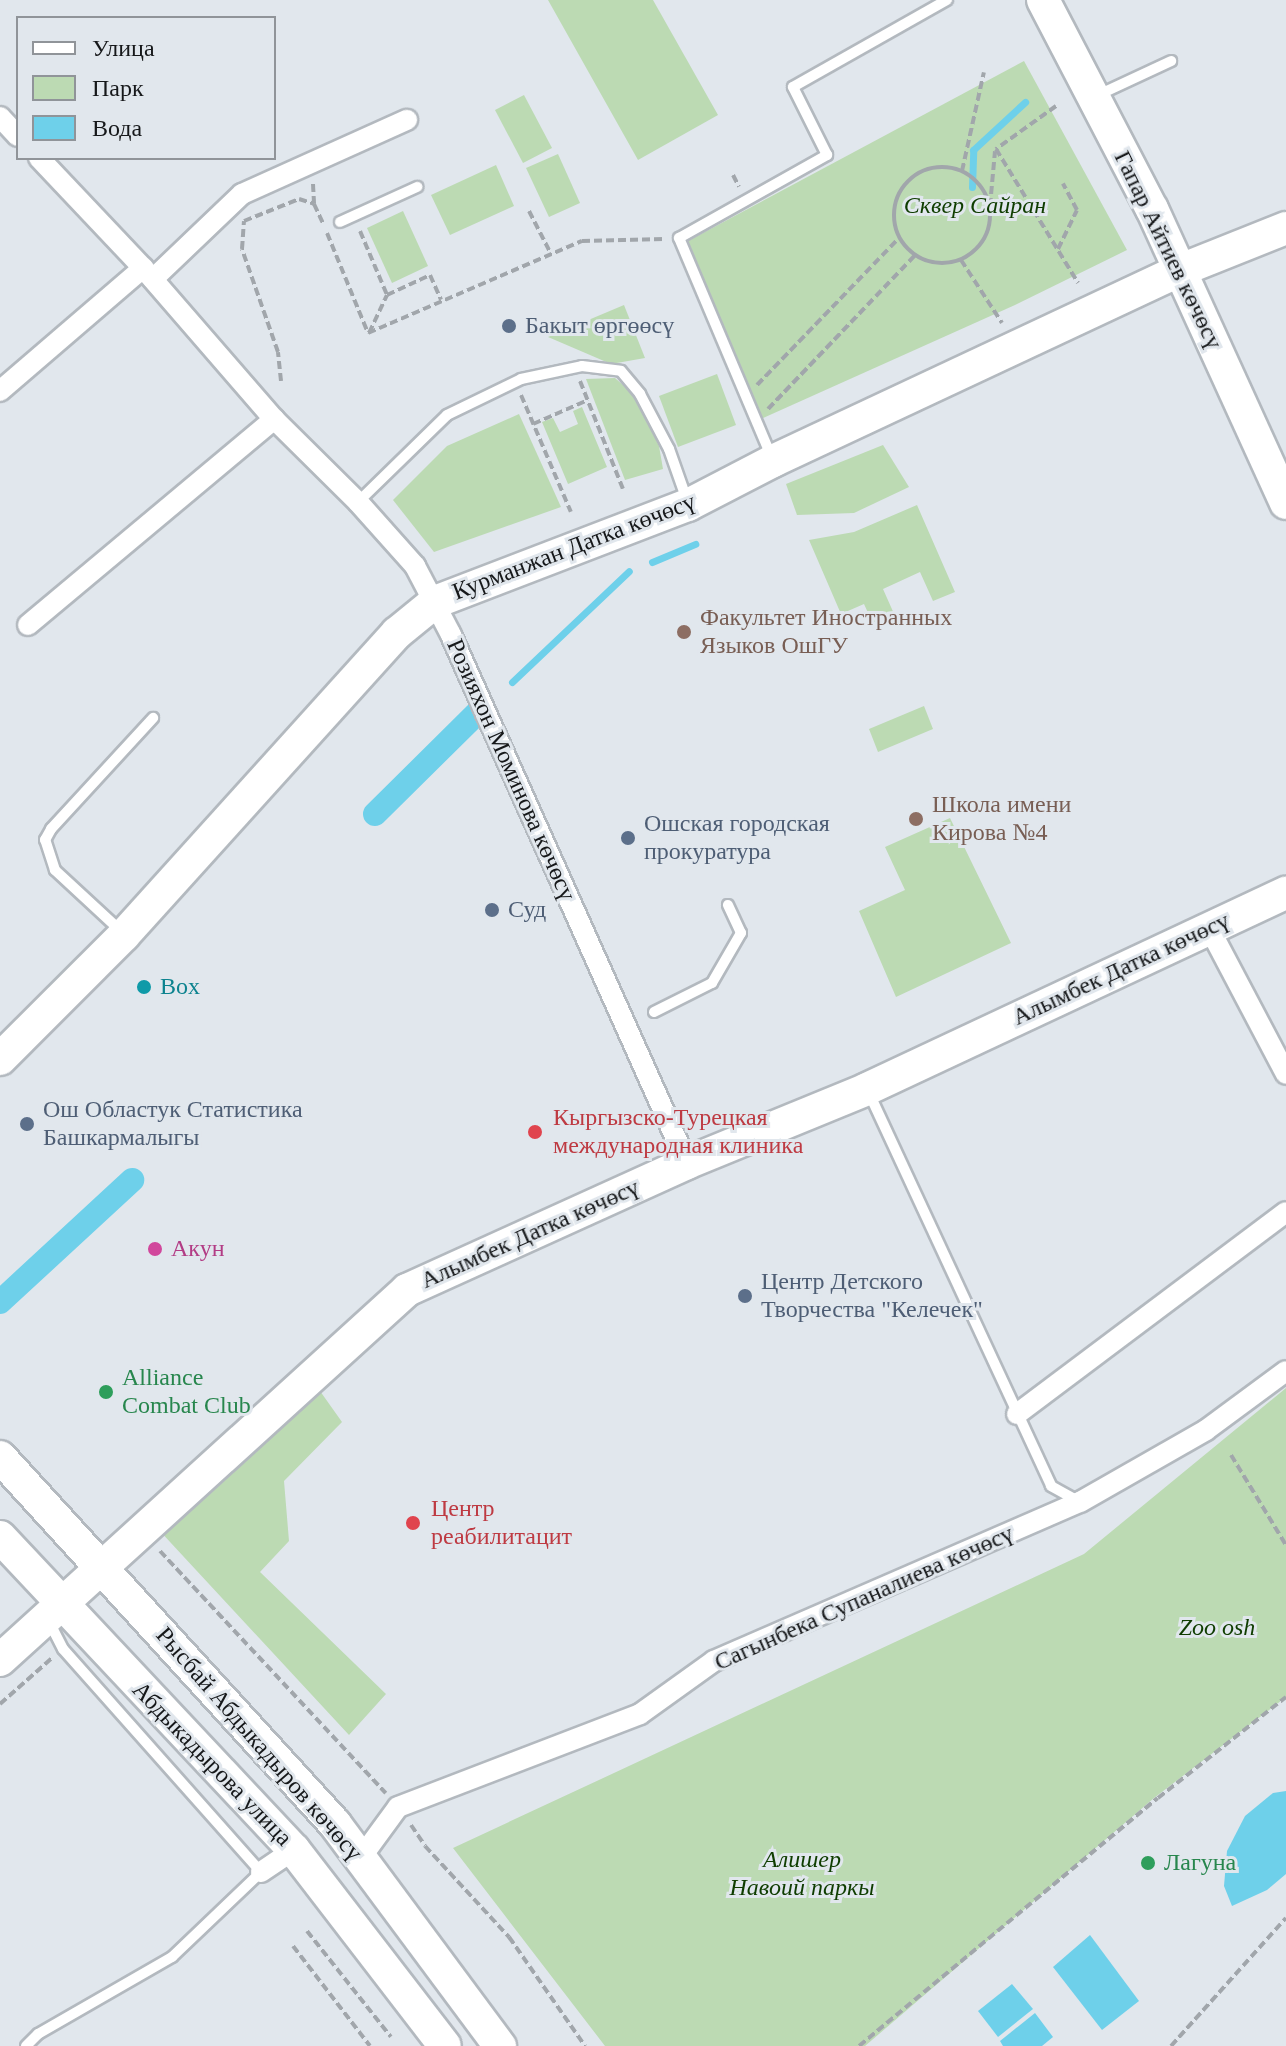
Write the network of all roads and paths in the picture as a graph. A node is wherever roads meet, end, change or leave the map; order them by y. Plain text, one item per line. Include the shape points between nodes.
1 (947, 0) edge
2 (1043, 0) edge
3 (1171, 61) dead end
4 (984, 72) dead end
5 (1094, 97) junction
6 (1056, 106) dead end
7 (0, 117) edge
8 (407, 120) dead end
9 (16, 134) edge
10 (996, 149) junction
11 (41, 160) edge
12 (963, 172) junction
13 (1063, 184) dead end
14 (417, 187) dead end
15 (990, 208) junction
16 (529, 211) dead end
17 (354, 216) junction
18 (340, 222) dead end
19 (1286, 228) edge
20 (900, 237) junction
21 (679, 238) junction
22 (1058, 250) junction
23 (550, 253) junction
24 (914, 255) junction
25 (961, 260) junction
26 (1181, 270) junction
27 (148, 274) junction
28 (1078, 283) dead end
29 (387, 295) junction
30 (441, 300) junction
31 (1002, 323) dead end
32 (368, 333) junction
33 (575, 368) junction
34 (281, 381) dead end
35 (515, 382) junction
36 (757, 385) dead end
37 (0, 391) edge
38 (588, 400) junction
39 (274, 419) junction
40 (773, 421) dead end
41 (533, 424) junction
42 (773, 461) junction
43 (623, 489) dead end
44 (358, 502) junction
45 (1286, 503) edge
46 (688, 505) junction
47 (571, 512) dead end
48 (435, 602) junction
49 (28, 625) dead end
50 (153, 718) dead end
51 (1286, 893) edge
52 (728, 905) dead end
53 (1208, 926) junction
54 (124, 935) junction
55 (654, 1012) dead end
56 (0, 1059) edge
57 (1286, 1074) edge
58 (867, 1089) junction
59 (687, 1163) junction
60 (1286, 1212) edge
61 (1286, 1371) edge
62 (1017, 1414) junction
63 (1231, 1455) dead end
64 (0, 1457) edge
65 (1080, 1502) junction
66 (0, 1537) edge
67 (169, 1540) dead end
68 (1286, 1545) edge
69 (102, 1566) junction
70 (53, 1609) junction
71 (63, 1649) junction
72 (0, 1660) edge
73 (1286, 1697) edge
74 (0, 1704) edge
75 (398, 1807) junction
76 (294, 1850) junction
77 (360, 1859) junction
78 (261, 1872) junction
79 (1286, 1918) edge
80 (307, 1931) dead end
81 (293, 1946) dead end
82 (391, 2037) dead end
83 (26, 2046) edge
84 (370, 2046) edge
85 (445, 2046) edge
86 (500, 2046) edge
87 (585, 2046) edge
88 (859, 2046) edge
89 (1171, 2046) edge

1 - 21 lane via 793,87 827,155
2 - 5 main road, Гапар Айтиев көчөсү
3 - 5 lane
4 - 12 path
5 - 26 main road, Гапар Айтиев көчөсү
6 - 10 path
7 - 9 street
8 - 27 street via 242,194
10 - 15 path
10 - 22 path
11 - 27 street, Розияхон Моминова көчөсү
12 - 15 path via 976,180
12 - 20 path via 931,168 904,185 894,215
13 - 22 path via 1077,210
14 - 17 lane
15 - 25 path via 984,239
16 - 23 path
17 - 18 lane
17 - 29 path
19 - 26 main road, Курманжан Датка көчөсү
20 - 24 path
20 - 36 path
21 - 23 path via 582,241
21 - 42 lane
22 - 28 path
23 - 30 path
24 - 25 path via 930,262
24 - 40 path via 767,408
25 - 31 path
26 - 42 main road, Курманжан Датка көчөсү
26 - 45 main road, Гапар Айтиев көчөсү
27 - 37 street
27 - 39 street, Розияхон Моминова көчөсү
29 - 30 path via 430,275
29 - 32 path
30 - 32 path
32 - 34 path via 314,204 299,199 244,221 242,249 278,352
33 - 35 lane
33 - 38 path
33 - 46 lane via 621,371 640,394
35 - 41 path
35 - 44 lane via 447,415
38 - 41 path
38 - 43 path
39 - 44 street, Розияхон Моминова көчөсү
39 - 49 street
41 - 47 path
42 - 46 main road, Курманжан Датка көчөсү
44 - 48 street, Розияхон Моминова көчөсү via 415,566
46 - 48 main road, Курманжан Датка көчөсү
48 - 54 main road, Курманжан Датка көчөсү via 397,633
48 - 59 street, Розияхон Моминова көчөсү
50 - 54 lane via 45,840 55,870
51 - 53 main road, Алымбек Датка көчөсү
52 - 55 lane via 741,933 712,983
53 - 57 street
53 - 58 main road, Алымбек Датка көчөсү
54 - 56 main road, Курманжан Датка көчөсү
58 - 59 main road, Алымбек Датка көчөсү
58 - 62 lane
59 - 69 main road, Алымбек Датка көчөсү via 407,1290
60 - 62 street
61 - 65 street, Сагынбека Супаналиева көчөсү via 1206,1430
62 - 65 lane via 1051,1486
63 - 68 path
64 - 69 main road, Рысбай Абдыкадыров көчөсү
65 - 75 street, Сагынбека Супаналиева көчөсү via 714,1661 640,1714
66 - 70 main road
67 - 75 path via 158,1549
69 - 70 main road, Алымбек Датка көчөсү
69 - 77 main road, Рысбай Абдыкадыров көчөсү via 335,1824
70 - 71 lane
70 - 72 main road, Алымбек Датка көчөсү
70 - 76 main road, Абдыкадырова улица
71 - 74 path
71 - 78 lane
73 - 88 path
75 - 77 street
75 - 87 path via 425,1846 509,1937
76 - 78 street
76 - 85 main road, Абдыкадырова улица
77 - 86 main road, Рысбай Абдыкадыров көчөсү
78 - 83 lane via 172,1957 38,2034
79 - 89 path
80 - 82 path
81 - 84 path

